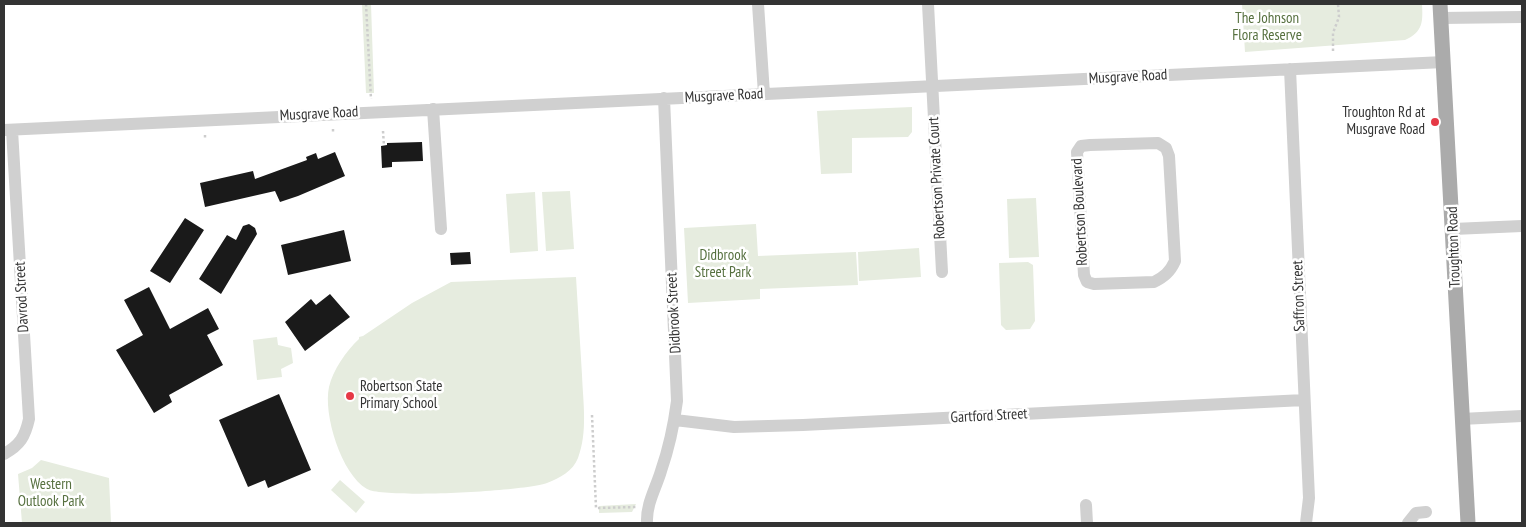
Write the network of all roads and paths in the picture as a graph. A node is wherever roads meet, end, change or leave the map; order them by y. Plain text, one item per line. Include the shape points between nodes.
1 (366, 4) edge
2 (758, 4) edge
3 (928, 4) edge
4 (1338, 4) edge
5 (1440, 11) edge
6 (1522, 16) edge
7 (1333, 51) dead end
8 (1444, 62) junction
9 (1290, 69) junction
10 (932, 85) junction
11 (764, 94) junction
12 (664, 98) junction
13 (371, 99) dead end
14 (434, 109) junction
15 (8, 130) edge
16 (383, 131) dead end
17 (384, 146) dead end
18 (1082, 146) joint
19 (1522, 226) edge
20 (441, 229) dead end
21 (1453, 230) junction
22 (942, 272) dead end
23 (1304, 400) junction
24 (592, 415) dead end
25 (1522, 416) edge
26 (1461, 419) junction
27 (675, 420) junction
28 (4, 454) edge
29 (1464, 491) junction
30 (1086, 505) dead end
31 (648, 506) junction
32 (1426, 512) dead end
33 (647, 523) edge
34 (1087, 523) edge
35 (1306, 523) edge
36 (1408, 523) edge
37 (1463, 523) edge
38 (1468, 523) edge

1 - 13 path
2 - 11 street
3 - 10 street, Robertson Private Court
4 - 7 path
5 - 6 street
5 - 8 main road, Troughton Road
8 - 9 street, Musgrave Road
8 - 21 main road, Troughton Road
9 - 10 street, Musgrave Road
9 - 23 street, Saffron Street
10 - 11 street, Musgrave Road
10 - 22 street, Robertson Private Court
11 - 12 street, Musgrave Road
12 - 14 street, Musgrave Road
12 - 27 street, Didbrook Street via 677,370
14 - 15 street, Musgrave Road
14 - 20 street
15 - 28 street, Davrod Street via 29,419 25,436 17,447
16 - 17 path
18 - 18 street, Robertson Boulevard via 1158,143 1166,148 1174,261 1162,278 1154,282 1087,282 1077,152
19 - 21 street
21 - 26 main road, Troughton Road
23 - 27 street, Gartford Street via 804,426 734,427
23 - 35 street, Saffron Street via 1309,498
24 - 31 path via 596,508
25 - 26 street
26 - 29 main road, Troughton Road
27 - 31 street, Didbrook Street via 662,470
29 - 37 main road, Troughton Road
29 - 38 main road, Troughton Road
30 - 34 street
31 - 33 street, Didbrook Street
32 - 36 street via 1416,513

